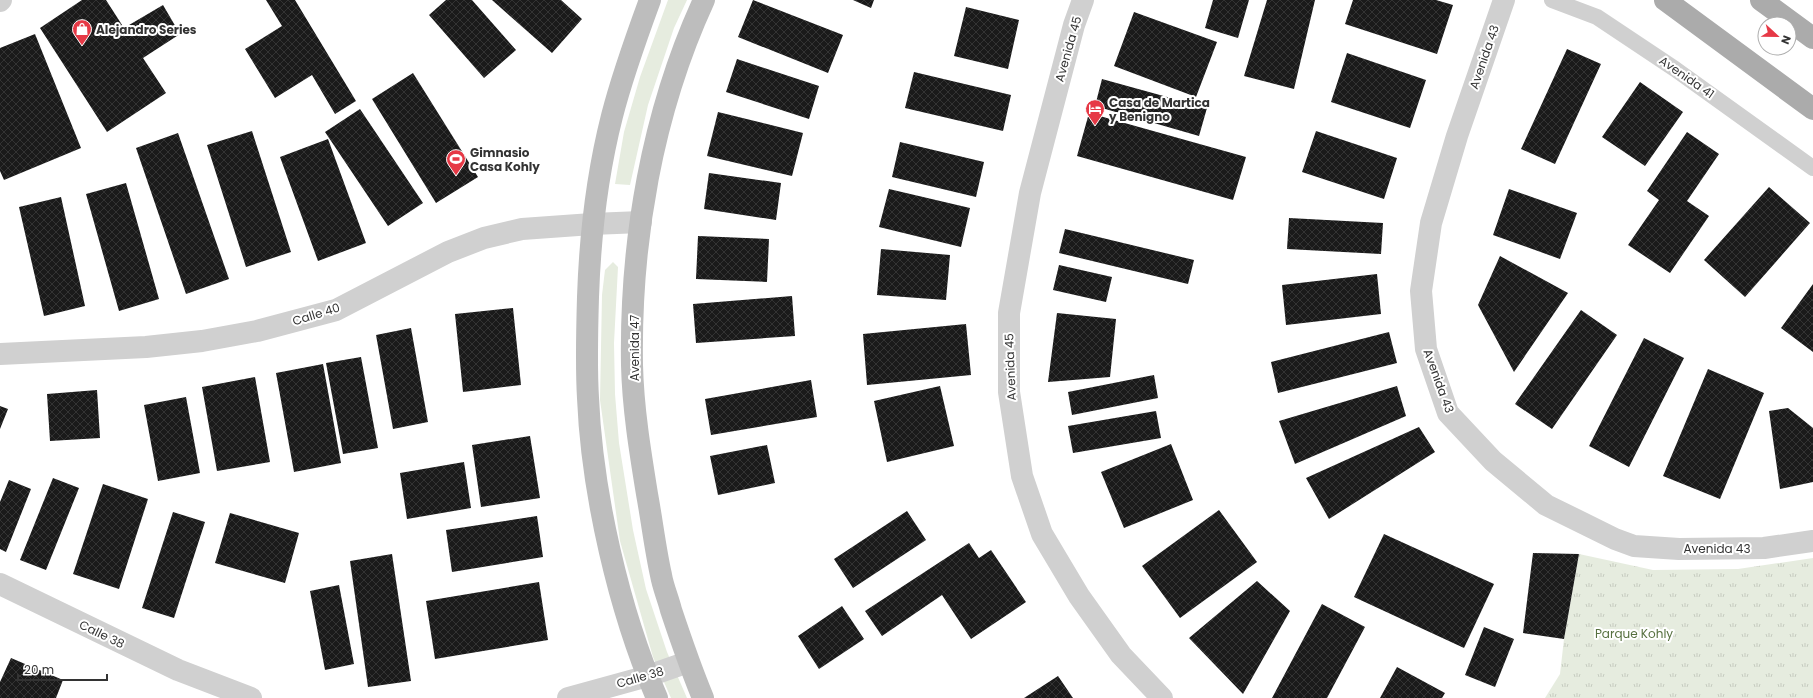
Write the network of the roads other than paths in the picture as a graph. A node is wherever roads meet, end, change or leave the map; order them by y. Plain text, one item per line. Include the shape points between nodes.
1 (650, 0) edge
2 (704, 0) edge
3 (1083, 0) edge
4 (1504, 0) edge
5 (1552, 0) edge
6 (1664, 0) edge
7 (1761, 0) edge
8 (1813, 38) edge
9 (1813, 109) edge
10 (1813, 168) edge
11 (641, 222) junction
12 (592, 224) junction
13 (0, 354) edge
14 (1813, 541) edge
15 (0, 584) edge
16 (688, 662) junction
17 (648, 676) junction
18 (251, 698) edge
19 (568, 698) edge
20 (656, 698) edge
21 (703, 698) edge
22 (1162, 698) edge

1 - 12 main road via 612,116
2 - 11 main road, Avenida 47 via 668,93 652,156
3 - 22 street, Avenida 45 via 1074,25 1030,193 1008,313 1009,392 1022,476 1042,534 1079,596 1121,655
4 - 14 street, Avenida 43 via 1457,136 1431,223 1421,291 1426,349 1448,413 1493,461 1546,505 1634,546 1679,549 1764,548
5 - 10 lane, Avenida 41 via 1597,17 1675,69
6 - 9 main road
7 - 8 main road
11 - 12 street, Calle 40
11 - 16 main road, Avenida 47 via 634,281 632,365 638,437 661,577
12 - 13 street, Calle 40 via 522,229 484,238 448,252 336,310 258,331 146,347
12 - 17 main road via 587,339 588,399 594,464 617,577
15 - 18 street, Calle 38 via 178,670
16 - 17 street, Calle 38
16 - 21 main road, Avenida 47
17 - 19 street, Calle 38
17 - 20 main road

